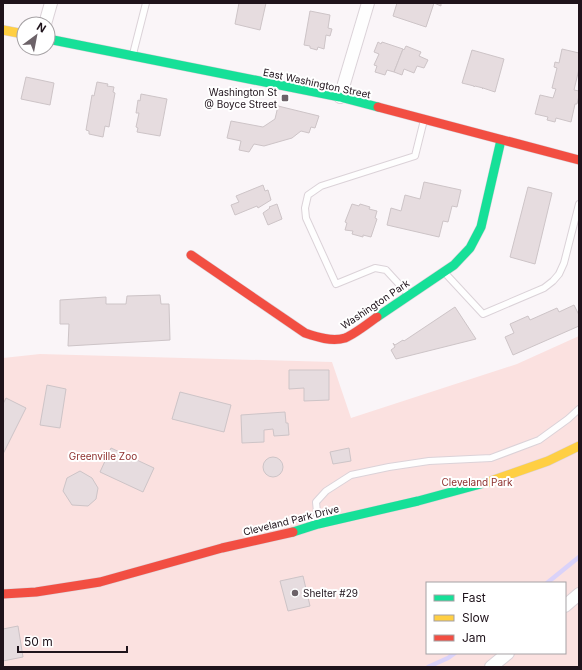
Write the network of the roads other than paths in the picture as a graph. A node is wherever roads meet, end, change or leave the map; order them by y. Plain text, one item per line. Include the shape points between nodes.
1 (52, 3) edge
2 (146, 3) edge
3 (368, 3) edge
4 (48, 16) edge
5 (3, 30) edge
6 (16, 32) edge
7 (56, 41) edge
8 (133, 56) junction
9 (340, 98) junction
10 (424, 120) junction
11 (500, 140) junction
12 (579, 160) edge
13 (579, 204) edge
14 (191, 255) dead end
15 (444, 271) junction
16 (409, 295) junction
17 (579, 409) edge
18 (579, 446) edge
19 (318, 524) junction
20 (3, 594) edge
21 (579, 594) edge
22 (566, 605) edge
23 (507, 654) edge
24 (491, 667) edge

1 - 4 street
2 - 8 lane
3 - 9 street
5 - 6 street
7 - 8 street, East Washington Street
8 - 9 street, East Washington Street
9 - 10 street, East Washington Street
10 - 11 street, East Washington Street
10 - 16 lane via 415,156 321,186 308,195 305,208 306,218 336,284 375,268 386,270
11 - 12 street, East Washington Street
11 - 15 street, Washington Park via 478,236 467,254
13 - 15 lane via 564,263 553,281 544,288 483,314
14 - 16 street, Washington Park via 305,333 322,340 346,338
15 - 16 street, Washington Park
17 - 19 lane via 540,440 491,458 429,461 351,475 326,490 316,502
18 - 19 street, Cleveland Park Drive via 530,468 476,486
19 - 20 street, Cleveland Park Drive via 100,582 36,592
21 - 22 street
23 - 24 street

